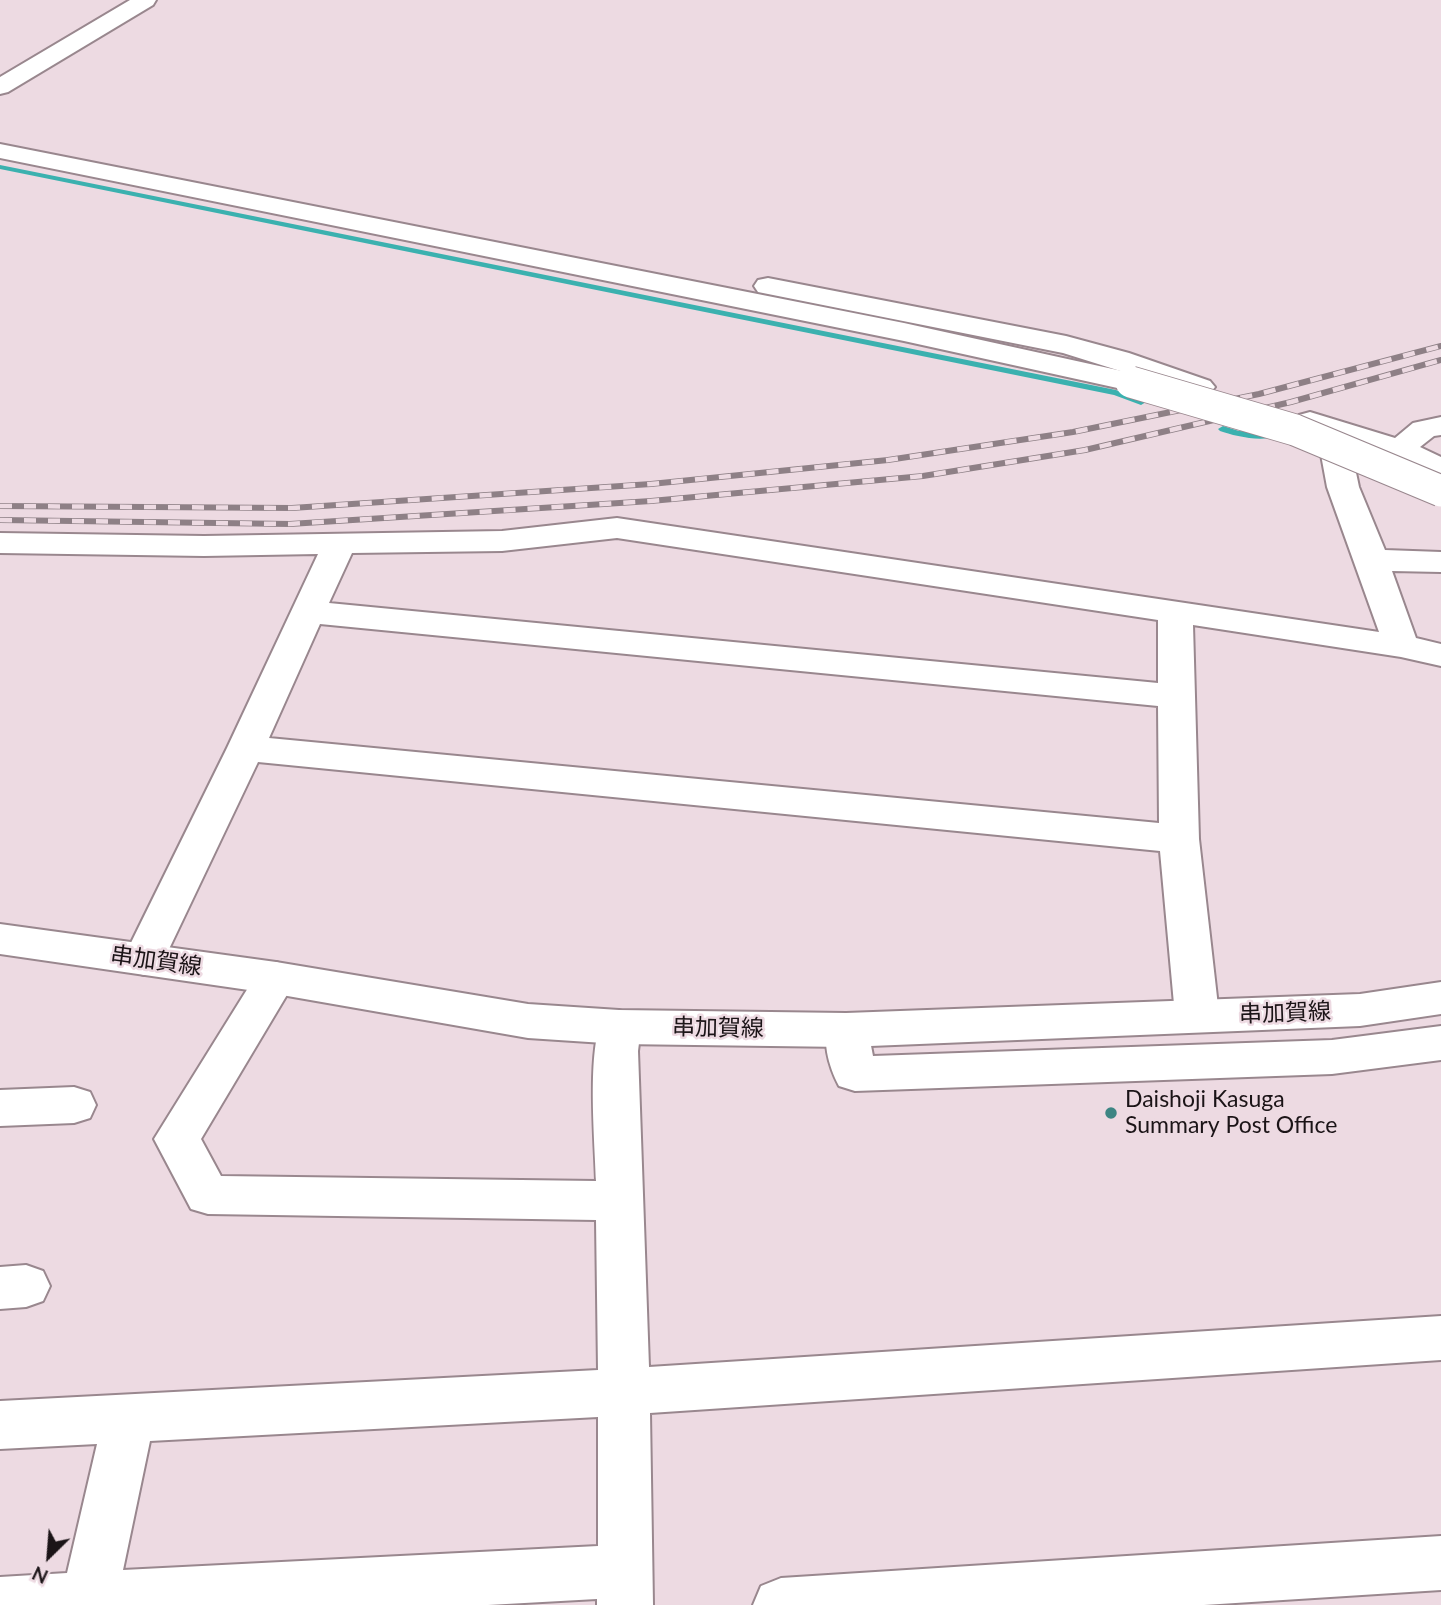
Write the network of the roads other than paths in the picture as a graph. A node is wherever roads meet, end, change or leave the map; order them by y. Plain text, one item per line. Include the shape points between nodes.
1 (145, 0) edge
2 (0, 87) edge
3 (0, 151) edge
4 (768, 286) dead end
5 (1200, 387) dead end
6 (1279, 412) dead end
7 (1441, 426) edge
8 (1331, 428) junction
9 (1401, 450) junction
10 (1441, 469) edge
11 (1441, 491) edge
12 (0, 543) edge
13 (340, 544) junction
14 (1372, 560) junction
15 (1441, 562) edge
16 (309, 612) junction
17 (1175, 612) junction
18 (1401, 646) junction
19 (1441, 655) edge
20 (1175, 696) junction
21 (246, 748) junction
22 (1179, 839) junction
23 (0, 939) edge
24 (144, 959) junction
25 (276, 978) junction
26 (1441, 998) edge
27 (1196, 1015) junction
28 (619, 1027) junction
29 (846, 1030) junction
30 (1441, 1043) edge
31 (74, 1105) dead end
32 (0, 1108) edge
33 (620, 1201) junction
34 (1441, 1338) edge
35 (624, 1392) junction
36 (129, 1419) junction
37 (0, 1425) edge
38 (1441, 1563) edge
39 (624, 1588) edge
40 (89, 1600) junction
41 (0, 1604) edge
42 (781, 1605) edge

1 - 2 street
3 - 11 street, bridge via 904,332 1131,382 1295,430
4 - 5 street via 1066,345
6 - 8 street
7 - 9 street via 1411,437
8 - 9 street
8 - 14 street via 1343,487
9 - 10 street
12 - 13 street
13 - 16 street
13 - 17 street via 502,541 617,528
14 - 15 street
14 - 18 street
16 - 20 street
16 - 21 street
17 - 18 street
17 - 20 street
18 - 19 street
20 - 22 street
21 - 22 street
21 - 24 street
22 - 27 street
23 - 24 street, 串加賀線
24 - 25 street, 串加賀線
25 - 28 street, 串加賀線 via 528,1021
25 - 33 street via 177,1139 208,1195
26 - 27 street, 串加賀線 via 1360,1010
27 - 29 street, 串加賀線
28 - 29 street, 串加賀線
28 - 33 street
29 - 30 street via 855,1074 1332,1057
31 - 32 street
33 - 35 street
34 - 35 street
35 - 36 street
35 - 39 street
36 - 37 street
36 - 40 street
38 - 42 street
39 - 40 street
40 - 41 street

